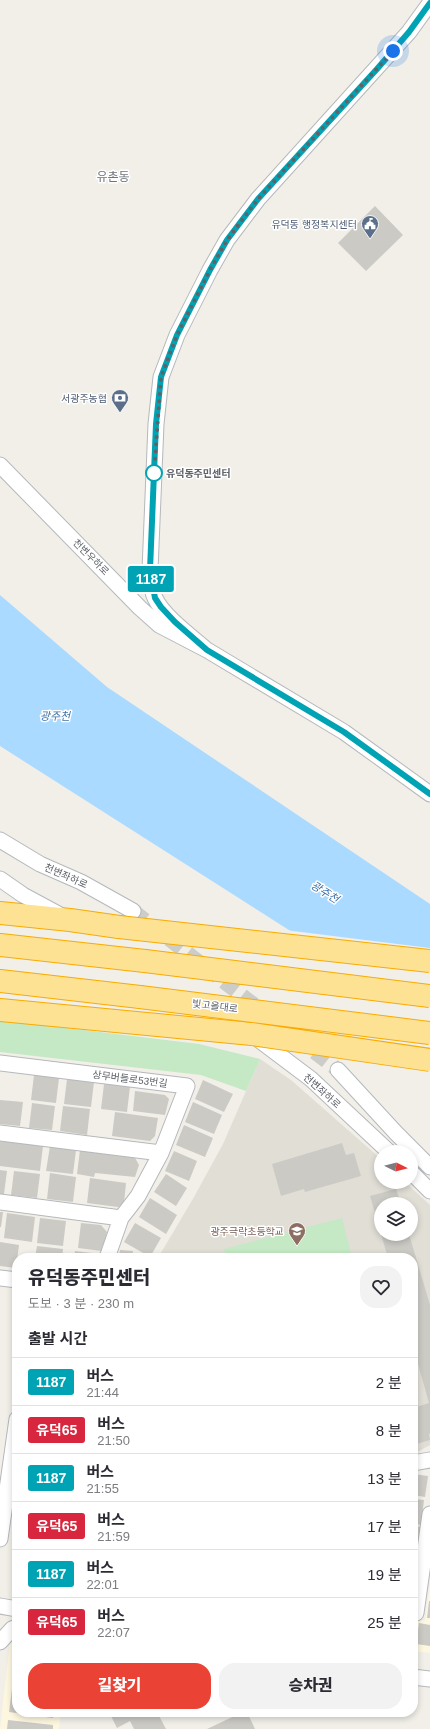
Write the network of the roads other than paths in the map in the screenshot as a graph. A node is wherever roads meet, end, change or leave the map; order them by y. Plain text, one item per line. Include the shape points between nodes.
1 (430, 3) edge
2 (0, 466) edge
3 (207, 650) junction
4 (430, 794) edge
5 (0, 840) edge
6 (0, 879) edge
7 (133, 911) tunnel mouth
8 (0, 913) edge
9 (70, 920) junction
10 (0, 946) edge
11 (430, 961) edge
12 (0, 981) edge
13 (430, 996) edge
14 (0, 1010) edge
15 (430, 1033) edge
16 (252, 1034) junction
17 (430, 1060) edge
18 (0, 1064) edge
19 (338, 1070) tunnel mouth
20 (0, 1133) edge
21 (382, 1145) edge
22 (161, 1153) junction
23 (430, 1167) edge
24 (418, 1179) edge
25 (430, 1191) edge
26 (0, 1202) edge
27 (121, 1218) junction
28 (110, 1253) edge
29 (0, 1278) edge
30 (12, 1279) edge
31 (430, 1460) edge
32 (418, 1462) edge
33 (12, 1493) edge
34 (430, 1514) edge
35 (0, 1539) edge
36 (418, 1600) edge
37 (0, 1606) edge
38 (12, 1608) edge
39 (12, 1629) edge
40 (0, 1642) edge
41 (418, 1678) edge
42 (430, 1679) edge

1 - 3 street via 409,32 258,199 227,240 168,355 161,377 156,424 150,570 155,598 161,607
2 - 3 street, 천변우하로 via 154,621
3 - 4 street, 천변우하로 via 344,732
5 - 7 street, 천변좌하로 via 40,864 81,882
6 - 9 street via 23,895
8 - 9 highway
9 - 11 highway, bridge
10 - 13 highway, bridge
12 - 15 highway, 빛고을대로, bridge
14 - 16 highway
16 - 17 highway, bridge
16 - 21 street, 천변좌하로 via 311,1079
18 - 22 street, 상무버들로53번길 via 187,1086
19 - 23 street
20 - 22 street
22 - 27 street, 상무버들로53번길 via 138,1196
24 - 25 street
26 - 27 street
27 - 28 street, 상무버들로53번길
29 - 30 street
31 - 32 street
33 - 35 street
34 - 36 street
37 - 38 street
39 - 40 street
41 - 42 street

